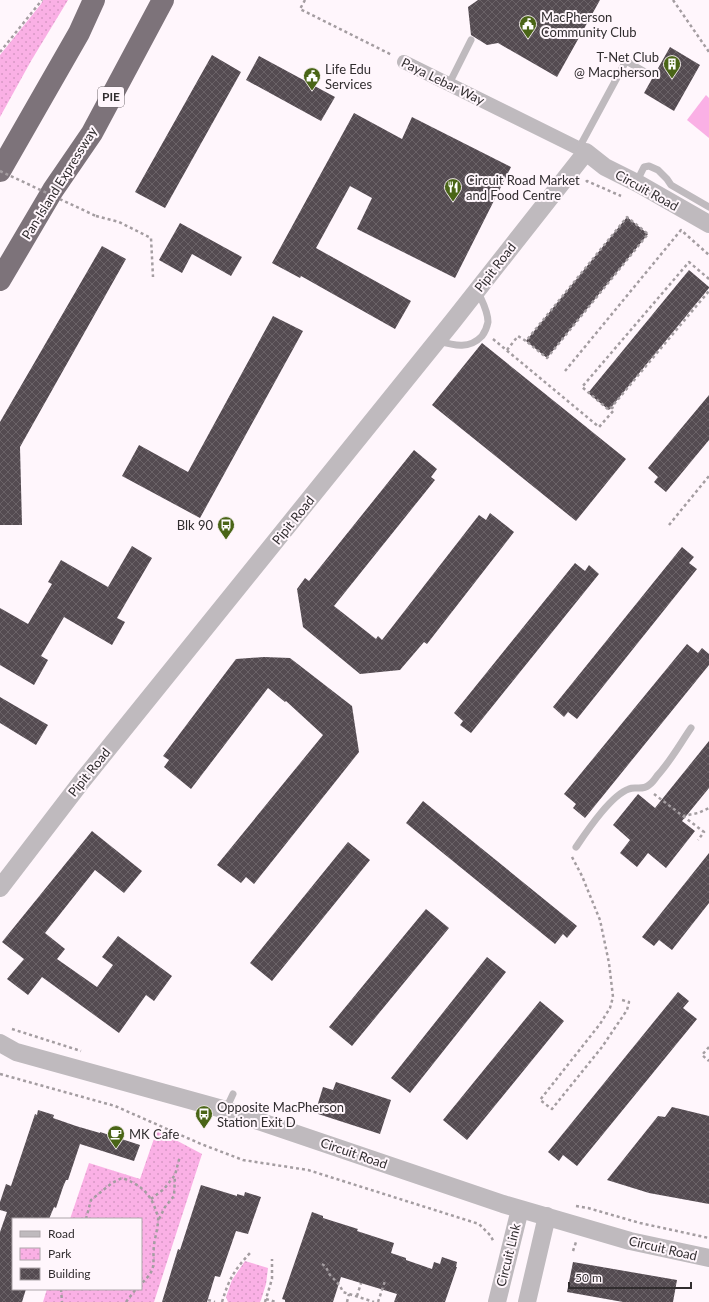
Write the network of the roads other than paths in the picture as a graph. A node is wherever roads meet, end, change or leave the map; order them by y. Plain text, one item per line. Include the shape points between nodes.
1 (94, 0) edge
2 (163, 0) edge
3 (471, 40) dead end
4 (404, 62) road end
5 (647, 73) dead end
6 (449, 84) junction
7 (583, 150) junction
8 (0, 171) edge
9 (639, 184) junction
10 (709, 207) edge
11 (709, 224) edge
12 (0, 280) edge
13 (477, 291) junction
14 (437, 340) junction
15 (691, 728) dead end
16 (576, 847) road end
17 (0, 888) edge
18 (0, 1043) edge
19 (8, 1050) edge
20 (520, 1208) junction
21 (547, 1216) junction
22 (709, 1258) edge
23 (496, 1302) edge
24 (527, 1302) edge

1 - 8 highway via 79,33
2 - 12 highway, Pan-Island Expressway / PIE via 92,132 53,190
3 - 6 lane
4 - 6 street, Paya Lebar Way
5 - 7 lane via 626,61
6 - 7 street, Paya Lebar Way
7 - 9 street, Circuit Road via 605,167
7 - 13 street, Pipit Road
9 - 10 lane via 638,179 644,167 653,167 671,185
9 - 11 street, Circuit Road
13 - 14 street, Pipit Road
13 - 14 lane via 488,322 479,340 470,345
14 - 17 street, Pipit Road via 82,781
15 - 16 lane via 663,770 649,785 639,789 630,788 620,794 588,829
18 - 19 street, Circuit Road
19 - 20 street, Circuit Road via 230,1102
20 - 21 street, Circuit Road
20 - 23 street, Circuit Link
21 - 22 street, Circuit Road via 630,1241
21 - 24 street

